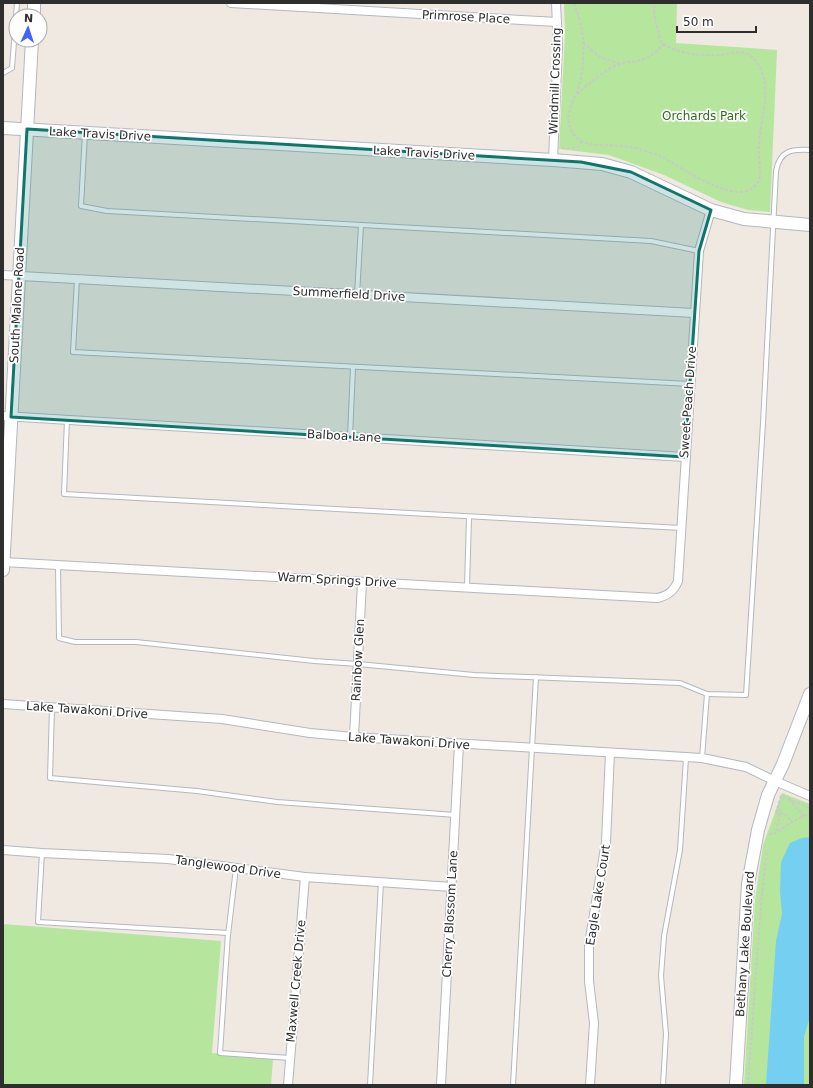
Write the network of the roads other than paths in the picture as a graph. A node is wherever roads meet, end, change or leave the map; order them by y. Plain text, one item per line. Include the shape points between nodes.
1 (17, 3) edge
2 (231, 3) edge
3 (556, 3) edge
4 (557, 22) junction
5 (32, 48) edge
6 (3, 73) edge
7 (3, 128) edge
8 (27, 129) junction
9 (85, 133) junction
10 (810, 150) edge
11 (553, 160) junction
12 (711, 210) junction
13 (773, 222) junction
14 (361, 225) junction
15 (810, 225) edge
16 (699, 251) junction
17 (3, 275) edge
18 (19, 276) junction
19 (77, 280) junction
20 (357, 295) junction
21 (694, 313) junction
22 (353, 366) junction
23 (690, 384) junction
24 (7, 417) edge
25 (67, 420) junction
26 (350, 437) junction
27 (685, 457) junction
28 (469, 517) junction
29 (681, 528) junction
30 (3, 562) edge
31 (58, 565) junction
32 (3, 570) edge
33 (362, 582) junction
34 (467, 588) junction
35 (670, 593) joint
36 (358, 664) junction
37 (536, 677) junction
38 (706, 694) junction
39 (810, 694) edge
40 (3, 704) edge
41 (52, 707) junction
42 (354, 737) junction
43 (459, 744) junction
44 (531, 748) junction
45 (610, 753) junction
46 (686, 758) junction
47 (702, 758) junction
48 (775, 781) junction
49 (810, 796) edge
50 (456, 815) junction
51 (3, 850) edge
52 (42, 853) junction
53 (236, 868) junction
54 (305, 877) junction
55 (381, 882) junction
56 (452, 887) junction
57 (227, 940) junction
58 (290, 1058) junction
59 (288, 1085) edge
60 (370, 1085) edge
61 (441, 1085) edge
62 (513, 1085) edge
63 (590, 1085) edge
64 (663, 1085) edge
65 (736, 1085) edge

1 - 6 lane via 12,68
2 - 4 street, Primrose Place
3 - 4 street, Windmill Crossing
4 - 11 street, Windmill Crossing
5 - 8 street, South Malone Road
7 - 8 street, Lake Travis Drive
8 - 9 street, Lake Travis Drive
8 - 18 street, South Malone Road
9 - 11 street, Lake Travis Drive
9 - 14 lane via 81,206 107,211
10 - 13 lane via 788,151 781,157 778,163
11 - 12 street, Lake Travis Drive via 602,164 631,172
12 - 13 street, Lake Travis Drive via 744,219
12 - 16 street, Sweet Peach Drive
13 - 15 street, Lake Travis Drive
13 - 38 lane via 764,423 746,695
14 - 16 lane via 651,241
14 - 20 lane
16 - 21 street, Sweet Peach Drive
17 - 18 street, Summerfield Drive
18 - 19 street, Summerfield Drive
18 - 24 street, South Malone Road
19 - 20 street, Summerfield Drive
19 - 22 lane via 73,352
20 - 21 street, Summerfield Drive
21 - 23 street, Sweet Peach Drive
22 - 23 lane
22 - 26 lane
23 - 27 street, Sweet Peach Drive
24 - 25 street, Balboa Lane
24 - 30 street, South Malone Road
25 - 26 street, Balboa Lane
25 - 28 lane via 64,494
26 - 27 street, Balboa Lane
27 - 29 street, Sweet Peach Drive
28 - 29 lane
28 - 34 lane
29 - 35 street, Sweet Peach Drive via 678,581
30 - 31 street, Warm Springs Drive
30 - 32 street, South Malone Road
31 - 33 street, Warm Springs Drive
31 - 36 lane via 59,638 75,642 136,642
33 - 34 street, Warm Springs Drive
33 - 36 street, Rainbow Glen
34 - 35 street, Warm Springs Drive via 657,598
36 - 37 lane via 474,675
36 - 42 street, Rainbow Glen
37 - 38 lane via 680,683
37 - 44 lane
38 - 47 lane
39 - 48 street, Bethany Lake Boulevard via 784,764
40 - 41 street, Lake Tawakoni Drive
41 - 42 street, Lake Tawakoni Drive via 222,719
41 - 50 lane via 50,778 197,791 277,802
42 - 43 street, Lake Tawakoni Drive
43 - 44 street, Lake Tawakoni Drive
43 - 50 street, Cherry Blossom Lane
44 - 45 street, Lake Tawakoni Drive
44 - 62 lane
45 - 46 street, Lake Tawakoni Drive
45 - 63 street, Eagle Lake Court via 606,842 589,944 589,981 594,1023
46 - 47 street, Lake Tawakoni Drive
46 - 64 lane via 680,850 664,936 661,976 666,1034
47 - 48 street, Lake Tawakoni Drive via 746,767
48 - 49 street, Lake Tawakoni Drive
48 - 65 street, Bethany Lake Boulevard via 764,805 748,884
50 - 56 street, Cherry Blossom Lane
51 - 52 street, Tanglewood Drive
52 - 53 street, Tanglewood Drive via 168,859
52 - 57 lane via 38,922 228,934
53 - 54 street, Tanglewood Drive
53 - 57 lane
54 - 55 street, Tanglewood Drive
54 - 58 street, Maxwell Creek Drive
55 - 56 street, Tanglewood Drive
55 - 60 lane
56 - 61 street, Cherry Blossom Lane
57 - 58 lane via 220,1053
58 - 59 street, Maxwell Creek Drive

